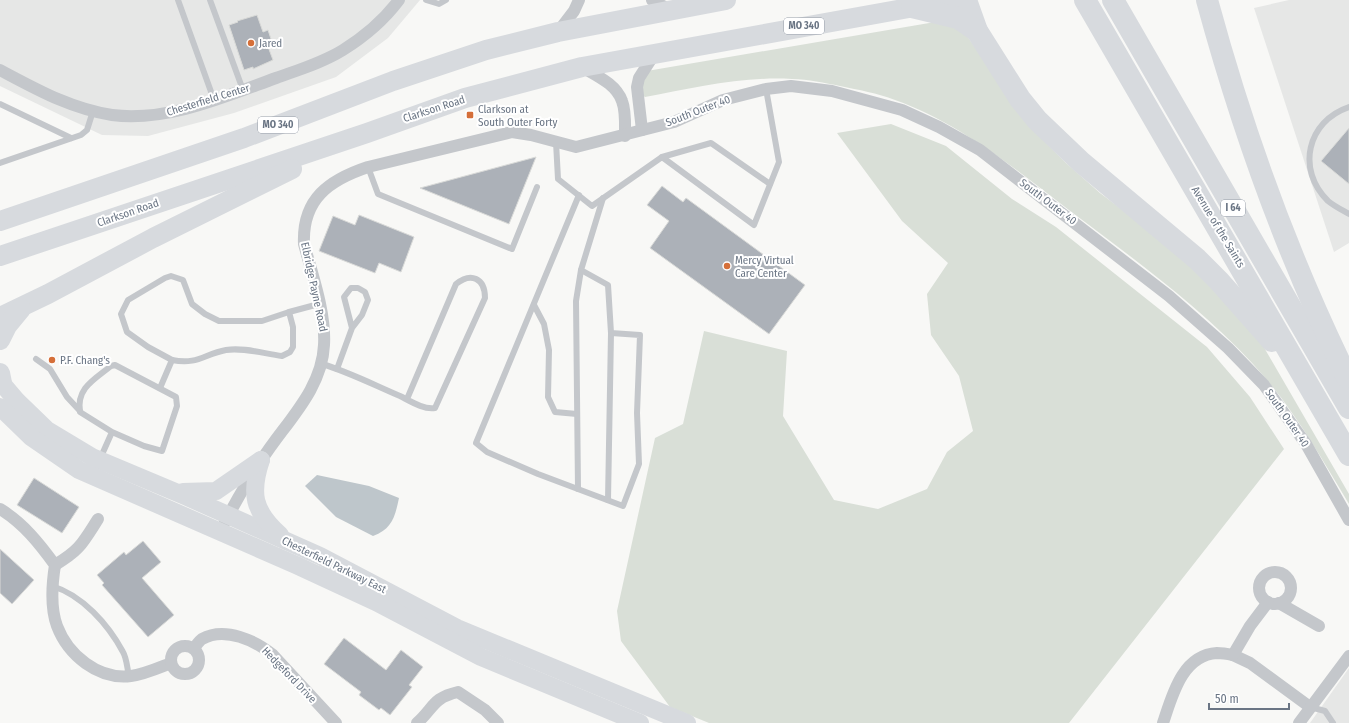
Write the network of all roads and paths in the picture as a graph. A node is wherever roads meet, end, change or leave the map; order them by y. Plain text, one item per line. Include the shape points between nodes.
1 (178, 0) edge
2 (210, 0) edge
3 (399, 0) edge
4 (426, 0) edge
5 (446, 0) edge
6 (579, 0) edge
7 (652, 0) edge
8 (726, 0) edge
9 (953, 0) edge
10 (966, 0) edge
11 (1115, 4) edge
12 (1088, 6) edge
13 (912, 7) junction
14 (1213, 7) edge
15 (670, 10) junction
16 (558, 32) junction
17 (977, 32) junction
18 (655, 53) junction
19 (582, 67) junction
20 (0, 70) edge
21 (766, 89) junction
22 (243, 90) junction
23 (214, 100) junction
24 (0, 104) edge
25 (1349, 107) edge
26 (93, 111) junction
27 (642, 130) junction
28 (367, 132) junction
29 (625, 136) junction
30 (72, 138) junction
31 (556, 142) junction
32 (662, 157) junction
33 (0, 163) edge
34 (368, 168) junction
35 (770, 184) junction
36 (537, 187) dead end
37 (579, 195) junction
38 (603, 198) junction
39 (1349, 214) edge
40 (0, 221) edge
41 (0, 256) edge
42 (581, 270) junction
43 (319, 304) junction
44 (534, 304) junction
45 (22, 306) junction
46 (289, 312) junction
47 (0, 317) edge
48 (352, 328) junction
49 (611, 333) junction
50 (0, 340) edge
51 (36, 359) dead end
52 (172, 360) junction
53 (322, 364) junction
54 (337, 369) junction
55 (1301, 373) junction
56 (1, 379) edge
57 (1349, 384) edge
58 (160, 388) junction
59 (406, 399) junction
60 (0, 406) edge
61 (1349, 408) edge
62 (80, 412) junction
63 (577, 414) junction
64 (112, 432) junction
65 (1349, 455) edge
66 (99, 460) junction
67 (261, 460) junction
68 (578, 489) junction
69 (175, 492) junction
70 (608, 500) junction
71 (0, 509) edge
72 (229, 515) junction
73 (98, 519) dead end
74 (1349, 520) edge
75 (220, 532) junction
76 (286, 541) junction
77 (54, 565) junction
78 (52, 586) junction
79 (1319, 626) dead end
80 (194, 648) junction
81 (1233, 655) junction
82 (1349, 656) edge
83 (171, 663) junction
84 (129, 676) junction
85 (1310, 707) junction
86 (336, 723) edge
87 (416, 723) edge
88 (498, 723) edge
89 (640, 723) edge
90 (687, 723) edge
91 (1163, 723) edge
92 (1299, 723) edge
93 (1332, 723) edge

1 - 23 lane
2 - 22 lane
3 - 22 street, Chesterfield Center via 379,22 342,51
4 - 5 lane via 439,4
6 - 16 street
7 - 15 street
8 - 15 main road, MO 340
9 - 13 main road, Clarkson Road / MO 340
10 - 17 highway
11 - 61 highway, Avenue of the Saints / I 64
12 - 55 highway, Avenue of the Saints / I 64
13 - 17 highway via 958,18
13 - 18 main road, Clarkson Road / MO 340
14 - 57 highway via 1249,139 1294,257
15 - 16 main road, MO 340
16 - 40 main road, MO 340 via 486,50 430,68 244,138
17 - 55 highway via 1020,99 1038,120 1081,162 1219,280
18 - 19 main road, Clarkson Road / MO 340
18 - 27 street via 639,78 637,86
19 - 28 main road, Clarkson Road / MO 340 via 465,98
19 - 29 street via 617,91 623,102
20 - 26 street, Chesterfield Center via 61,102
21 - 27 street, South Outer 40 via 723,100 674,122
21 - 35 lane via 779,162
21 - 74 street, South Outer 40 via 800,87 867,99 902,110 980,150 1169,296 1228,348 1264,385 1306,444
22 - 23 street, Chesterfield Center
23 - 26 street, Chesterfield Center via 157,115 112,115
24 - 30 lane
25 - 39 lane via 1338,111 1320,127 1311,142 1309,155 1313,177 1320,192 1329,202
26 - 30 lane via 87,130
27 - 29 street, South Outer 40
28 - 41 main road, Clarkson Road / MO 340
28 - 45 main road
29 - 31 street, Elbridge Payne Road via 576,147
30 - 33 lane
31 - 34 street, Elbridge Payne Road via 512,132
31 - 37 lane via 558,178
32 - 35 lane via 711,143
32 - 35 lane via 754,225
32 - 38 lane
34 - 36 lane via 378,194 512,249
34 - 43 street, Elbridge Payne Road via 332,182 324,189 305,221 304,244
37 - 38 lane via 592,206
37 - 44 lane
38 - 42 lane
42 - 49 lane via 608,285
42 - 63 lane via 576,301
43 - 46 lane
43 - 53 street, Elbridge Payne Road via 324,327
44 - 63 lane via 544,324 549,350 548,397 555,412
44 - 68 lane via 476,443 487,452
45 - 47 main road
45 - 50 main road
46 - 52 lane via 293,327 293,347 287,355 238,349 226,350 186,363
46 - 52 lane via 262,321 219,321 192,304 183,280 171,276 165,278 128,300 121,314 127,332
48 - 48 lane via 362,315 368,300 365,292 358,288 351,288 344,296
48 - 54 lane
49 - 70 lane
49 - 70 lane via 640,335 637,413 639,464 623,506
51 - 62 lane via 50,369 67,397
52 - 58 lane
53 - 54 lane
53 - 67 street, Elbridge Payne Road via 294,417
54 - 59 lane
55 - 65 highway, Avenue of the Saints / I 64
56 - 66 street, Chesterfield Parkway East via 16,401 47,430
58 - 62 lane via 115,365 111,366 82,391 78,401
58 - 64 lane via 176,397 177,402 162,451
59 - 59 lane via 429,409 437,405 486,298 485,288 479,280 472,277 462,279 456,284
60 - 75 street, Chesterfield Parkway East via 31,437 79,470
62 - 64 lane
63 - 68 lane
64 - 66 lane
66 - 69 street, Chesterfield Parkway East
67 - 69 street via 216,491
67 - 72 street, Elbridge Payne Road
67 - 76 street via 255,478 257,505 269,525
68 - 70 lane
69 - 72 street, Chesterfield Parkway East
71 - 77 street via 39,542
72 - 75 street, Elbridge Payne Road
72 - 76 street, Chesterfield Parkway East
73 - 77 street via 82,545
75 - 89 street, Chesterfield Parkway East via 376,602 481,657
76 - 90 street, Chesterfield Parkway East via 320,556 457,628
77 - 78 street
78 - 84 lane via 66,590 92,611 124,653
78 - 84 street via 57,625 65,641 96,671
79 - 81 street via 1274,603 1250,626
80 - 83 street, Hedgeford Drive via 180,647 173,653
80 - 83 street via 200,660 193,672 180,673
80 - 86 street, Hedgeford Drive via 202,640 214,635 231,635 262,646
81 - 85 street via 1250,664
81 - 91 street via 1217,653 1192,663 1175,689
82 - 85 street
83 - 84 street
85 - 92 street
85 - 93 lane via 1326,711
87 - 88 street via 433,703 445,695 458,692 485,710

